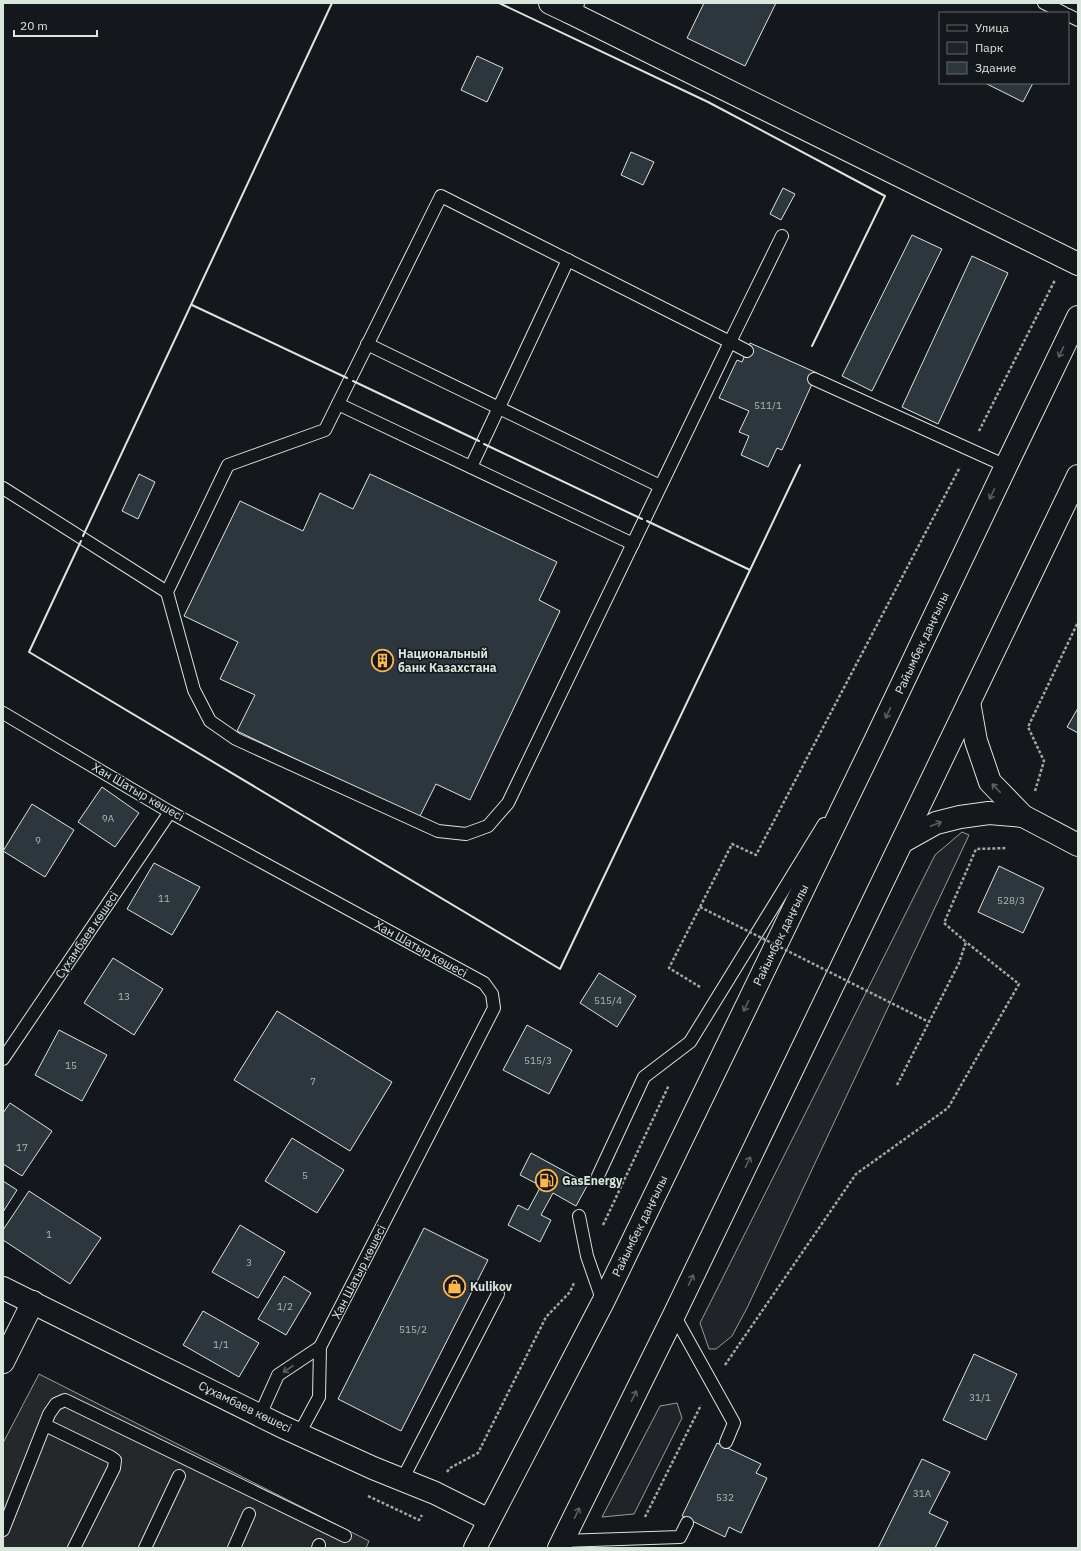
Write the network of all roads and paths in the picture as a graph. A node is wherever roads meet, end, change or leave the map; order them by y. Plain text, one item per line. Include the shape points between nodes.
1 (1044, 3) edge
2 (564, 6) edge
3 (1062, 12) edge
4 (1069, 16) edge
5 (1078, 20) edge
6 (782, 236) dead end
7 (568, 260) junction
8 (1072, 262) edge
9 (1078, 317) edge
10 (730, 342) junction
11 (367, 344) junction
12 (747, 351) dead end
13 (814, 379) dead end
14 (338, 404) junction
15 (499, 408) junction
16 (970, 448) junction
17 (1006, 466) junction
18 (471, 467) junction
19 (1078, 476) edge
20 (660, 486) junction
21 (3, 488) edge
22 (633, 544) junction
23 (167, 592) junction
24 (1078, 622) edge
25 (969, 702) junction
26 (3, 713) edge
27 (874, 743) junction
28 (1035, 791) dead end
29 (170, 812) junction
30 (1023, 816) junction
31 (902, 842) junction
32 (1078, 845) edge
33 (1007, 848) dead end
34 (700, 907) junction
35 (966, 942) junction
36 (668, 968) dead end
37 (929, 1022) junction
38 (3, 1059) edge
39 (897, 1085) dead end
40 (598, 1176) dead end
41 (579, 1216) dead end
42 (3, 1288) edge
43 (498, 1294) dead end
44 (33, 1302) junction
45 (603, 1302) junction
46 (674, 1315) junction
47 (320, 1347) junction
48 (3, 1362) edge
49 (712, 1383) junction
50 (260, 1416) junction
51 (44, 1425) junction
52 (299, 1434) junction
53 (726, 1442) dead end
54 (179, 1476) dead end
55 (402, 1480) junction
56 (249, 1514) dead end
57 (489, 1520) junction
58 (687, 1523) dead end
59 (3, 1530) edge
60 (345, 1536) dead end
61 (634, 1539) junction
62 (561, 1545) edge
63 (74, 1548) edge
64 (144, 1548) edge
65 (234, 1548) edge
66 (475, 1548) edge

1 - 3 lane
2 - 8 main road
4 - 5 lane
6 - 10 lane
7 - 10 lane
7 - 11 lane via 441,196
7 - 15 lane
8 - 16 path
9 -> 17 main road, Райымбек даңғылы
10 - 12 lane
10 - 20 lane
11 - 14 lane
11 - 15 lane
13 - 16 lane
14 - 18 lane
14 - 23 lane via 324,430 228,465
15 - 18 lane
15 - 20 lane
16 - 17 lane
16 - 34 path via 756,855 732,844
17 -> 27 main road, Райымбек даңғылы
18 - 22 lane
19 - 25 main road
20 - 22 lane
21 - 23 lane
22 - 23 lane via 508,803 488,826 466,834 438,831 236,739 210,721 194,690
24 - 28 path via 1028,727 1044,761
30 -> 25 main road via 990,782 976,741
25 - 31 main road
26 - 29 lane, Хан Шатыр көшесі
27 - 40 lane via 690,1042 644,1077
27 -> 45 main road, Райымбек даңғылы
29 - 38 lane, Сұхамбаев көшесі
29 - 47 lane, Хан Шатыр көшесі via 484,983 492,994 494,1008
31 -> 30 main road via 936,823 960,817 989,813
30 - 32 main road
46 -> 31 main road
33 - 35 path via 976,849 944,923
34 - 36 path
34 - 37 path, bridge
35 - 37 path via 959,963
35 - 49 path via 1020,984 948,1108 856,1174
37 - 39 path
41 - 45 lane via 588,1256
42 - 44 main road, Сұхамбаев көшесі
43 - 55 lane
44 - 48 main road
44 - 50 main road, Сұхамбаев көшесі
45 - 57 main road, Райымбек даңғылы
46 - 49 lane
62 -> 46 main road
47 -> 50 lane, Хан Шатыр көшесі via 278,1375
47 - 52 lane, Хан Шатыр көшесі via 320,1397
49 - 53 lane via 734,1423
49 - 61 path
50 - 52 main road, Сұхамбаев көшесі
51 - 59 lane
51 - 60 lane via 56,1404 65,1400
51 - 63 lane via 115,1460 114,1468
52 - 55 main road, Сұхамбаев көшесі
54 - 64 lane
55 - 57 main road, Сұхамбаев көшесі
56 - 65 lane
57 - 66 main road, Райымбек даңғылы
58 - 61 lane via 680,1538
61 - 62 lane

